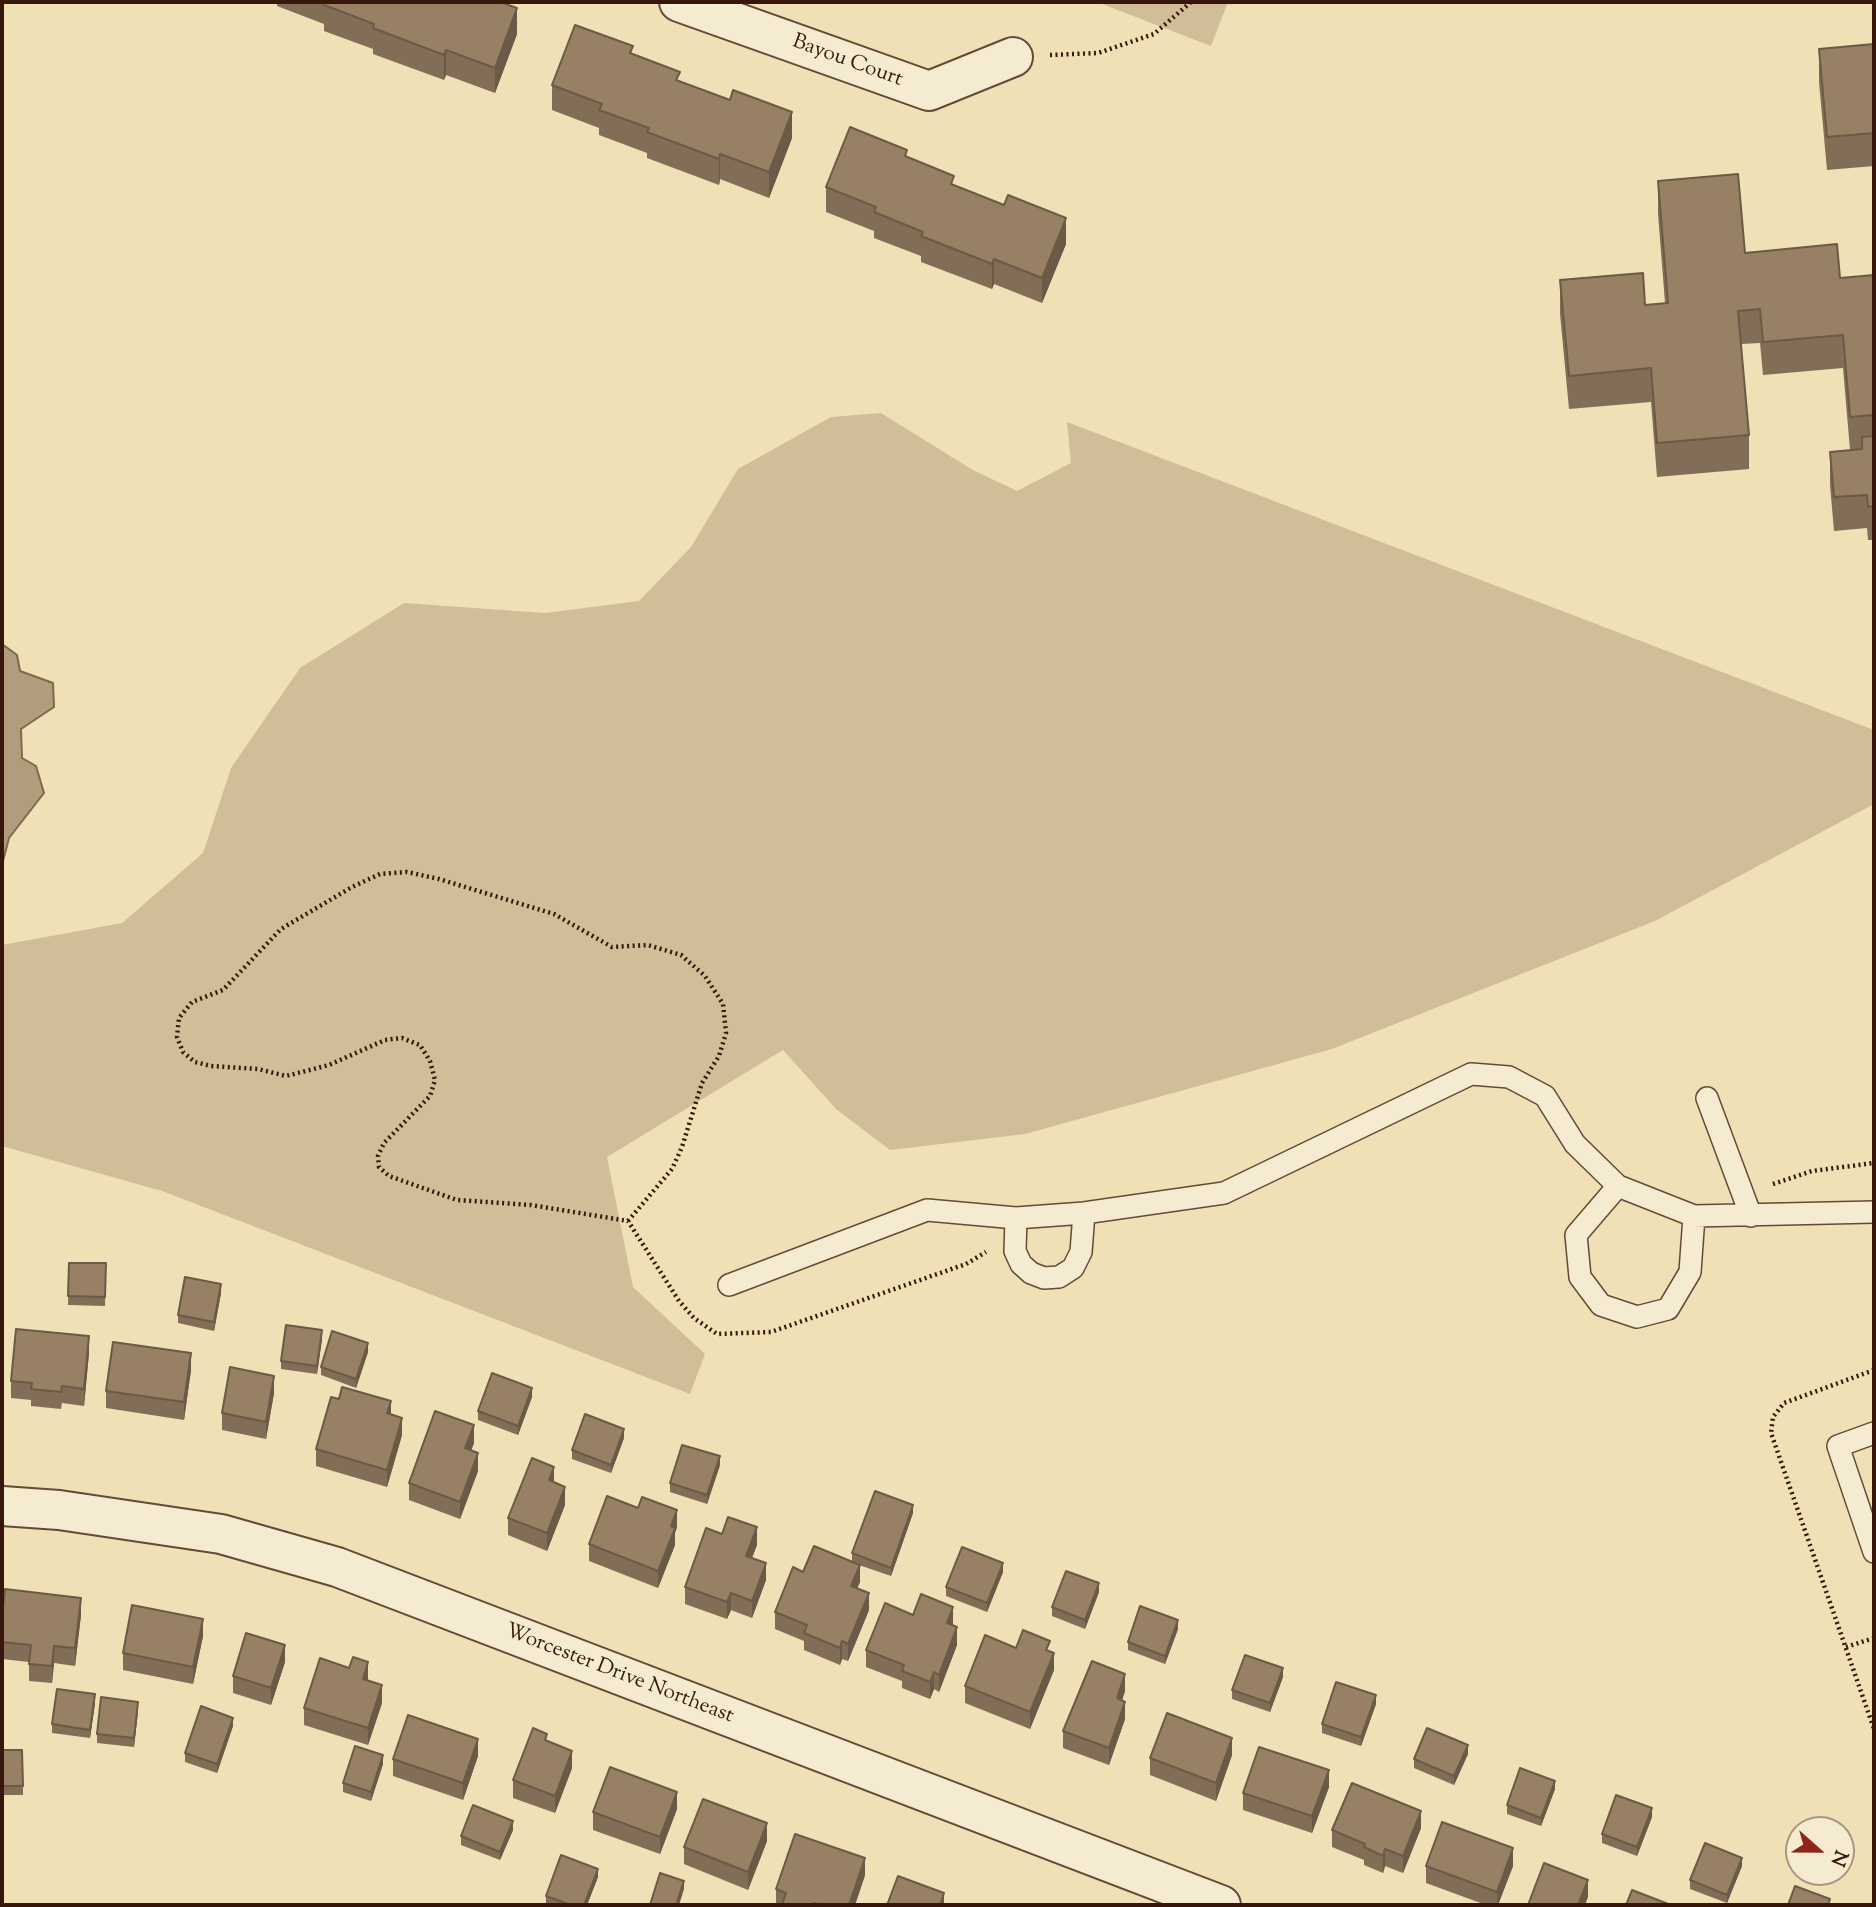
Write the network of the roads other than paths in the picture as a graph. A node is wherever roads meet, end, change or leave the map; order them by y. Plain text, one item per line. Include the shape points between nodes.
1 (679, 2) edge
2 (1013, 57) road end
3 (1707, 1098) dead end
4 (1618, 1186) junction
5 (1084, 1213) junction
6 (1874, 1213) edge
7 (1694, 1216) junction
8 (1751, 1216) junction
9 (1016, 1227) junction
10 (729, 1285) dead end
11 (1874, 1433) edge
12 (2, 1506) edge
13 (1874, 1552) edge
14 (1221, 1905) edge

1 - 2 street, Bayou Court via 929,91
3 - 8 lane
4 - 5 lane via 1575,1144 1545,1096 1509,1077 1471,1074 1224,1193
4 - 7 lane
4 - 7 lane via 1576,1236 1580,1277 1601,1305 1637,1317 1668,1309 1690,1272
5 - 9 lane
5 - 9 lane via 1081,1252 1073,1268 1059,1277 1044,1278 1021,1264
6 - 8 lane
7 - 8 lane
9 - 10 lane via 927,1210
11 - 13 lane via 1838,1446
12 - 14 street, Worcester Drive Northeast via 221,1534 337,1567

